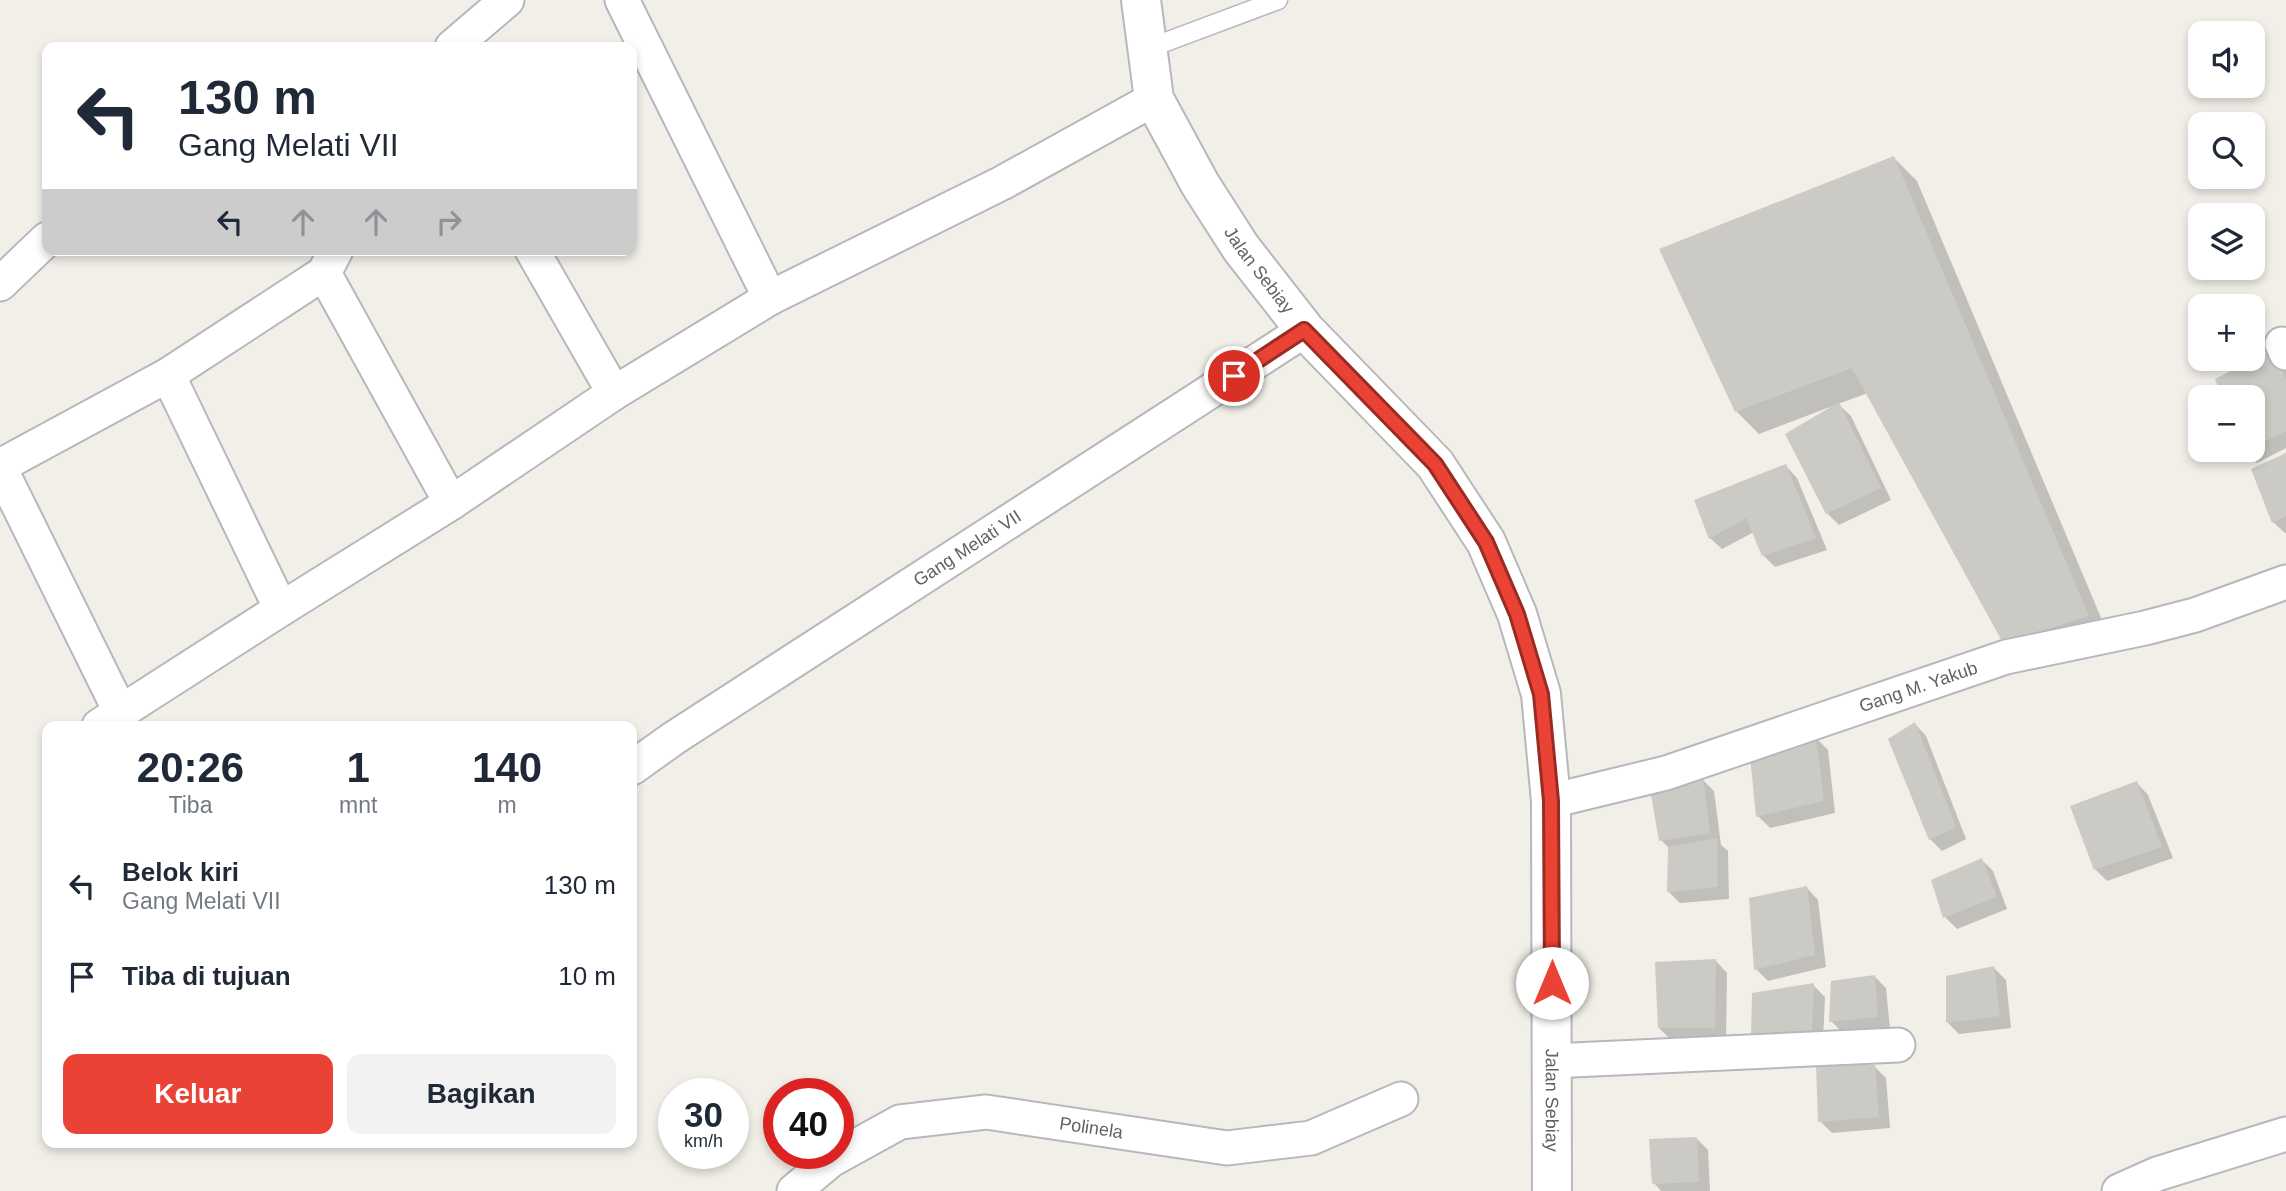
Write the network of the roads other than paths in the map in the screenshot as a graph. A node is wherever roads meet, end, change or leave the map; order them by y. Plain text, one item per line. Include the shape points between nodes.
1 (507, 0) edge
2 (622, 0) edge
3 (1141, 0) edge
4 (1279, 0) edge
5 (459, 42) edge
6 (1147, 49) junction
7 (1154, 99) junction
8 (42, 244) edge
9 (535, 256) edge
10 (330, 262) edge
11 (0, 284) edge
12 (770, 298) junction
13 (1304, 330) junction
14 (168, 375) junction
15 (614, 393) junction
16 (0, 467) edge
17 (451, 503) junction
18 (2286, 582) edge
19 (281, 609) junction
20 (110, 719) edge
21 (637, 764) edge
22 (1551, 801) junction
23 (1898, 1045) dead end
24 (1552, 1061) junction
25 (1401, 1099) dead end
26 (2286, 1134) edge
27 (794, 1191) edge
28 (1552, 1191) edge
29 (2119, 1191) edge

1 - 5 street
2 - 12 street
3 - 6 street, Jalan Sebiay
4 - 6 lane
6 - 7 street, Jalan Sebiay
7 - 12 street via 1002,183
7 - 13 street, Jalan Sebiay via 1241,248
8 - 11 street
9 - 15 street
10 - 14 street
10 - 17 street
12 - 15 street
13 - 21 street, Gang Melati VII
13 - 22 street, Jalan Sebiay via 1435,464 1486,542 1517,614 1541,694
14 - 16 street
14 - 19 street
15 - 17 street
16 - 20 street
17 - 19 street
18 - 22 street, Gang M. Yakub via 2195,615 2006,657 1666,773
19 - 20 street
22 - 24 street, Jalan Sebiay
23 - 24 street
24 - 28 street, Jalan Sebiay
25 - 27 street, Polinela via 1311,1138 1227,1148 986,1112 900,1122 831,1160
26 - 29 street via 2157,1174

